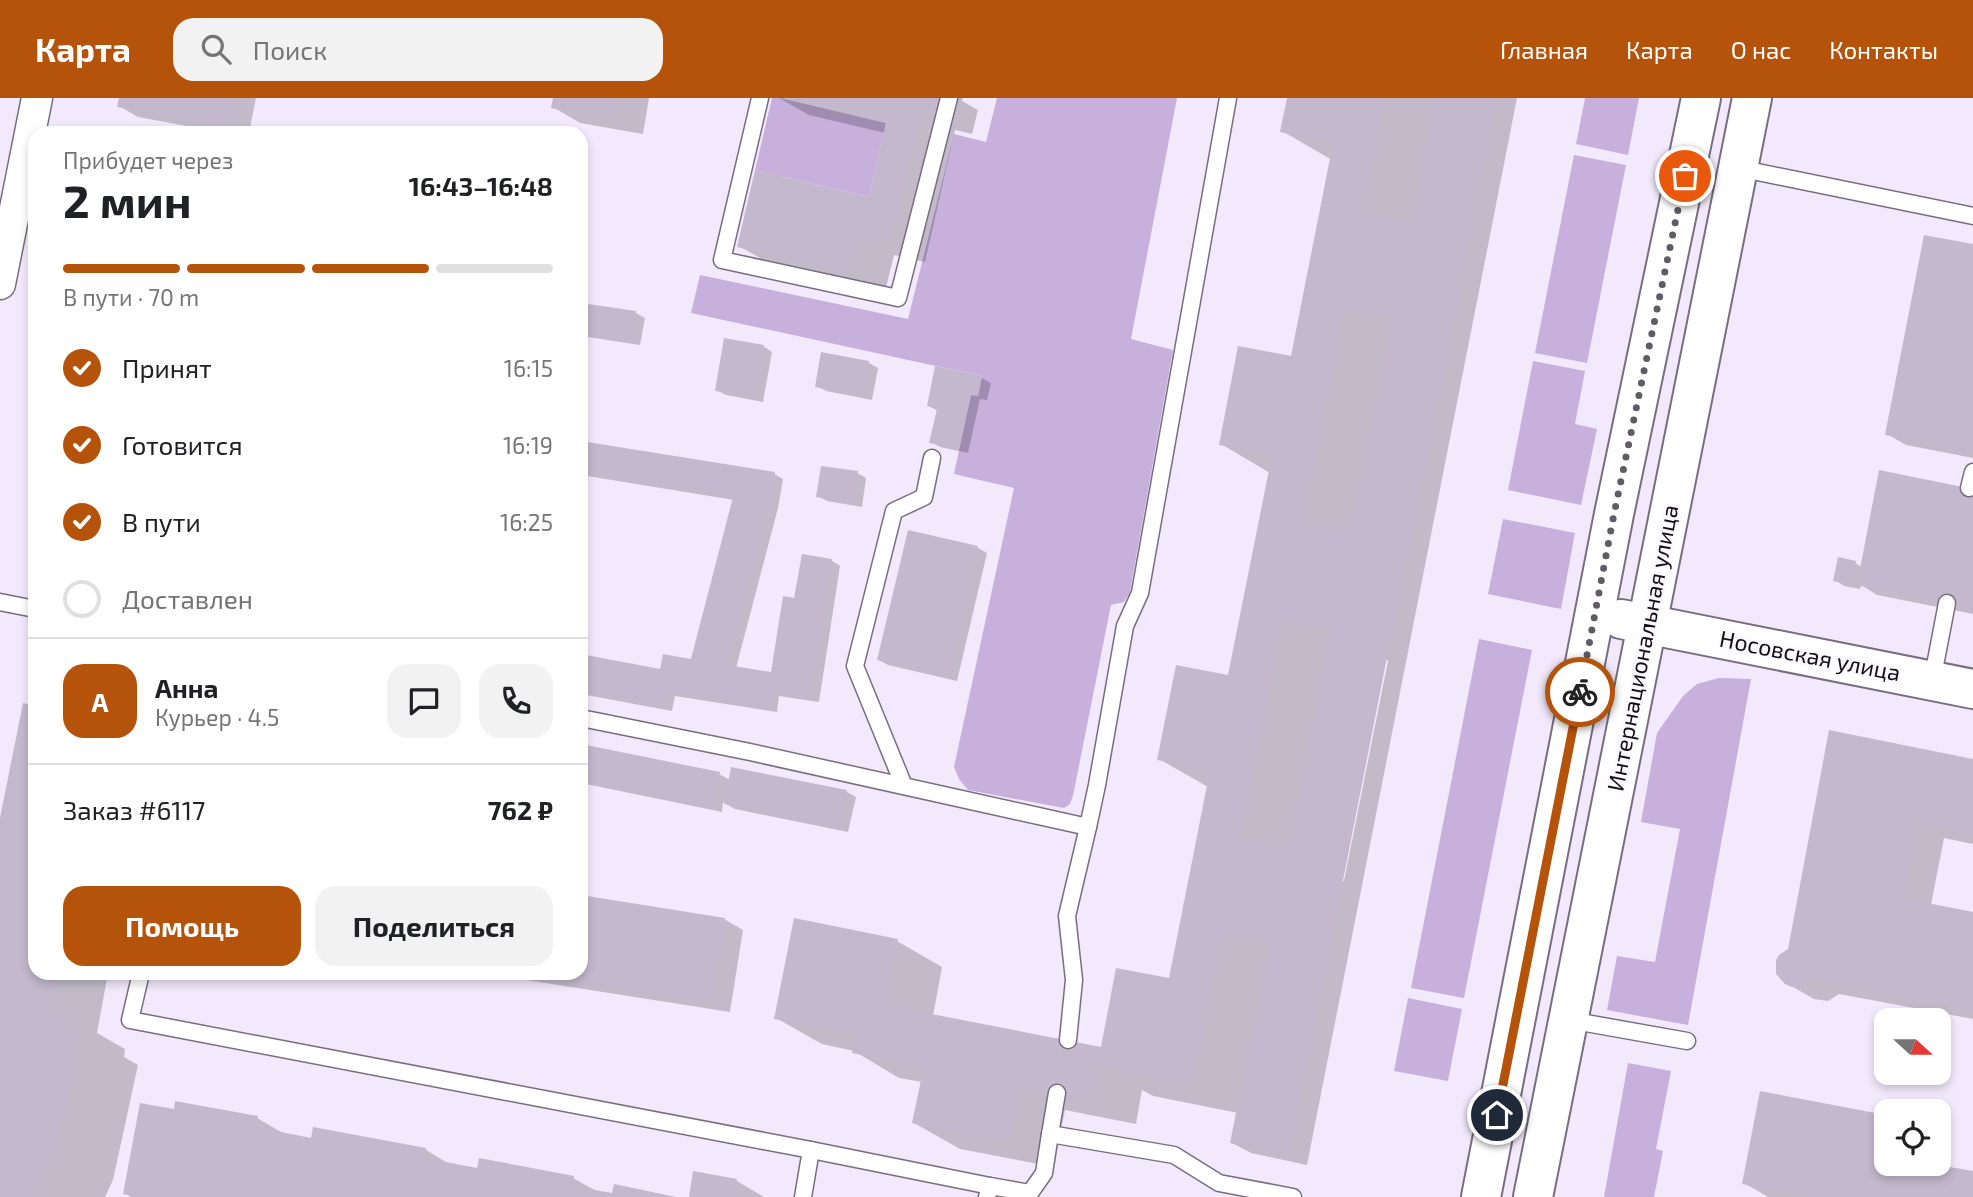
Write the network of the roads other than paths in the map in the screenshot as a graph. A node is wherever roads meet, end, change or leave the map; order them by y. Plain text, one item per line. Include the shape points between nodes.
1 (37, 98) edge
2 (760, 98) edge
3 (949, 98) edge
4 (1228, 98) edge
5 (1701, 98) edge
6 (1752, 98) edge
7 (31, 126) edge
8 (28, 143) edge
9 (1738, 168) junction
10 (1973, 216) edge
11 (0, 285) edge
12 (932, 458) dead end
13 (0, 602) edge
14 (1947, 603) dead end
15 (28, 608) edge
16 (1594, 614) junction
17 (1647, 624) junction
18 (1932, 681) junction
19 (1973, 689) edge
20 (588, 719) edge
21 (904, 786) junction
22 (1087, 827) junction
23 (140, 980) edge
24 (1569, 1020) junction
25 (1068, 1040) dead end
26 (1687, 1041) dead end
27 (1058, 1093) dead end
28 (1050, 1134) junction
29 (811, 1150) junction
30 (989, 1191) edge
31 (803, 1197) edge
32 (1293, 1197) edge
33 (1482, 1197) edge
34 (1533, 1197) edge

1 - 7 street
2 - 3 lane via 722,260 898,298
4 - 22 lane via 1140,593 1125,626
5 - 16 main road
6 - 9 main road, Интернациональная улица
8 - 11 street
9 - 10 lane
9 - 17 main road, Интернациональная улица
12 - 21 lane via 925,497 894,511 855,666
13 - 15 lane
14 - 18 lane
16 - 17 main road, Носовская улица
16 - 33 main road
17 - 18 main road, Носовская улица
17 - 24 main road, Интернациональная улица
18 - 19 main road, Носовская улица
20 - 21 lane
21 - 22 lane
22 - 25 lane via 1067,916 1074,980
23 - 29 lane via 130,1020
24 - 26 lane
24 - 34 main road, Интернациональная улица
27 - 28 lane
28 - 30 lane via 1044,1173 1030,1193
28 - 32 lane via 1174,1155 1219,1183
29 - 30 lane
29 - 31 lane

